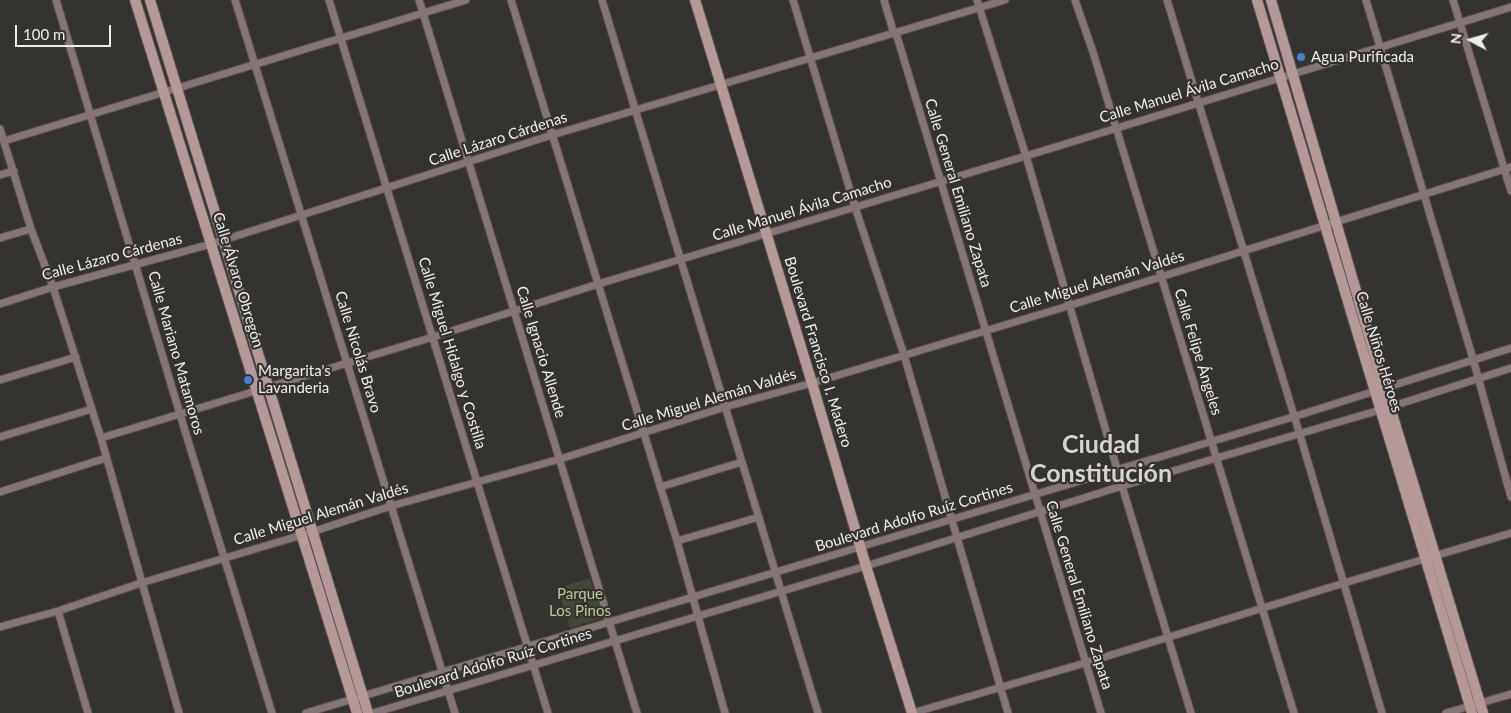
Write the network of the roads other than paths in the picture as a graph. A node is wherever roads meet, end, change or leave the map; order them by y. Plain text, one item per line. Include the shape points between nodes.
1 (56, 0) edge
2 (134, 0) edge
3 (150, 0) edge
4 (235, 0) edge
5 (329, 0) edge
6 (419, 0) edge
7 (466, 0) edge
8 (511, 0) edge
9 (602, 0) edge
10 (695, 0) edge
11 (793, 0) edge
12 (884, 0) edge
13 (977, 0) edge
14 (1005, 0) edge
15 (1075, 0) edge
16 (1167, 0) edge
17 (1257, 0) edge
18 (1272, 0) edge
19 (1366, 0) edge
20 (1453, 0) edge
21 (1511, 7) edge
22 (980, 8) junction
23 (423, 13) junction
24 (1460, 22) junction
25 (894, 34) junction
26 (341, 38) junction
27 (1381, 47) junction
28 (811, 59) junction
29 (255, 64) junction
30 (1293, 74) junction
31 (1280, 77) junction
32 (721, 86) junction
33 (177, 88) junction
34 (163, 92) junction
35 (1198, 102) junction
36 (636, 110) junction
37 (90, 115) junction
38 (1116, 127) junction
39 (0, 129) edge
40 (552, 135) junction
41 (4, 141) junction
42 (1026, 156) junction
43 (468, 163) junction
44 (1508, 168) edge
45 (14, 171) junction
46 (0, 175) edge
47 (940, 182) junction
48 (388, 188) junction
49 (1511, 192) edge
50 (1423, 194) junction
51 (855, 207) junction
52 (302, 216) junction
53 (1335, 222) junction
54 (1324, 226) junction
55 (31, 229) junction
56 (767, 234) junction
57 (0, 238) edge
58 (223, 241) junction
59 (211, 244) junction
60 (1244, 251) junction
61 (681, 259) junction
62 (136, 265) junction
63 (1161, 277) junction
64 (598, 284) junction
65 (53, 287) junction
66 (0, 304) edge
67 (1068, 306) junction
68 (514, 311) junction
69 (985, 331) junction
70 (433, 337) junction
71 (1511, 348) edge
72 (904, 355) junction
73 (76, 357) junction
74 (1473, 359) junction
75 (347, 364) junction
76 (1511, 368) edge
77 (1478, 379) junction
78 (0, 380) edge
79 (812, 383) junction
80 (268, 387) junction
81 (1380, 390) junction
82 (256, 391) junction
83 (726, 407) junction
84 (1386, 408) junction
85 (92, 409) junction
86 (179, 414) junction
87 (1294, 418) junction
88 (644, 434) junction
89 (1300, 435) junction
90 (0, 438) edge
91 (101, 438) junction
92 (1210, 442) junction
93 (106, 458) junction
94 (1215, 459) junction
95 (560, 460) junction
96 (742, 462) junction
97 (1118, 470) junction
98 (476, 483) junction
99 (1122, 486) junction
100 (660, 487) junction
101 (0, 492) edge
102 (1035, 496) junction
103 (1511, 497) edge
104 (391, 506) junction
105 (1040, 513) junction
106 (759, 516) junction
107 (952, 520) junction
108 (312, 532) junction
109 (1511, 534) edge
110 (301, 535) junction
111 (957, 538) junction
112 (677, 542) junction
113 (861, 548) junction
114 (224, 558) junction
115 (1431, 558) junction
116 (866, 566) junction
117 (776, 574) junction
118 (141, 583) junction
119 (1344, 583) junction
120 (781, 591) junction
121 (692, 598) junction
122 (1262, 609) junction
123 (58, 611) junction
124 (697, 617) junction
125 (610, 623) junction
126 (0, 627) edge
127 (1169, 638) junction
128 (616, 640) junction
129 (527, 648) junction
130 (1085, 663) junction
131 (533, 666) junction
132 (443, 673) junction
133 (1001, 687) junction
134 (448, 690) junction
135 (1511, 694) edge
136 (358, 698) junction
137 (1476, 709) edge
138 (88, 713) edge
139 (178, 713) edge
140 (272, 713) edge
141 (306, 713) edge
142 (357, 713) edge
143 (368, 713) edge
144 (373, 713) edge
145 (455, 713) edge
146 (548, 713) edge
147 (637, 713) edge
148 (725, 713) edge
149 (818, 713) edge
150 (912, 713) edge
151 (1008, 713) edge
152 (1100, 713) edge
153 (1191, 713) edge
154 (1294, 713) edge
155 (1382, 713) edge
156 (1446, 713) edge

1 - 37 street, Calle Mariano Matamoros
2 - 34 street, Calle Álvaro Obregón
3 - 33 street, Calle Álvaro Obregón
4 - 29 street, Calle Nicolás Bravo
5 - 26 street, Calle Miguel Hidalgo y Costilla
6 - 23 street, Calle Ignacio Allende
7 - 23 street
8 - 40 street
9 - 36 street
10 - 32 street, Boulevard Francisco I. Madero
11 - 28 street
12 - 25 street, Calle General Emiliano Zapata
13 - 22 street
14 - 22 street, Calle Lázaro Cárdenas
15 - 38 street, Calle Felipe Ángeles
16 - 35 street
17 - 31 street, Calle Niños Héroes
18 - 30 street, Calle Niños Héroes
19 - 27 street
20 - 24 street
21 - 24 street, Calle Manuel Ávila Camacho
22 - 25 street, Calle Lázaro Cárdenas
22 - 42 street
23 - 26 street
23 - 43 street, Calle Ignacio Allende
24 - 27 street, Calle Manuel Ávila Camacho
24 - 44 street
25 - 28 street, Calle Lázaro Cárdenas
25 - 47 street, Calle General Emiliano Zapata
26 - 29 street
26 - 48 street, Calle Miguel Hidalgo y Costilla
27 - 30 street, Calle Manuel Ávila Camacho
27 - 50 street
28 - 32 street, Calle Lázaro Cárdenas
28 - 51 street
29 - 33 street
29 - 52 street, Calle Nicolás Bravo
30 - 31 street, Calle Manuel Ávila Camacho
30 - 53 street, Calle Niños Héroes
31 - 35 street, Calle Manuel Ávila Camacho
31 - 54 street, Calle Niños Héroes
32 - 36 street, Calle Lázaro Cárdenas
32 - 56 street, Boulevard Francisco I. Madero
33 - 34 street
33 - 58 street, Calle Álvaro Obregón
34 - 37 street
34 - 59 street, Calle Álvaro Obregón
35 - 38 street, Calle Manuel Ávila Camacho
35 - 60 street
36 - 40 street, Calle Lázaro Cárdenas
36 - 61 street
37 - 41 street
37 - 62 street, Calle Mariano Matamoros
38 - 42 street, Calle Manuel Ávila Camacho
38 - 63 street, Calle Felipe Ángeles
39 - 41 street
40 - 43 street, Calle Lázaro Cárdenas
40 - 64 street
41 - 45 street
42 - 47 street, Calle Manuel Ávila Camacho
42 - 67 street
43 - 48 street, Calle Lázaro Cárdenas
43 - 68 street, Calle Ignacio Allende
44 - 49 street
44 - 50 street, Calle Miguel Alemán Valdés
45 - 46 street
45 - 55 street
47 - 51 street, Calle Manuel Ávila Camacho
47 - 69 street, Calle General Emiliano Zapata
48 - 52 street, Calle Lázaro Cárdenas
48 - 70 street, Calle Miguel Hidalgo y Costilla
50 - 53 street, Calle Miguel Alemán Valdés
50 - 74 street
51 - 56 street, Calle Manuel Ávila Camacho
51 - 72 street
52 - 58 street, Calle Lázaro Cárdenas
52 - 75 street, Calle Nicolás Bravo
53 - 54 street, Calle Miguel Alemán Valdés
53 - 81 street, Calle Niños Héroes
54 - 60 street, Calle Miguel Alemán Valdés
54 - 81 street, Calle Niños Héroes
55 - 57 street
55 - 65 street
56 - 61 street, Calle Manuel Ávila Camacho
56 - 79 street, Boulevard Francisco I. Madero
58 - 59 street, Calle Lázaro Cárdenas
58 - 80 street, Calle Álvaro Obregón
59 - 62 street, Calle Lázaro Cárdenas
59 - 82 street, Calle Álvaro Obregón
60 - 63 street, Calle Miguel Alemán Valdés
60 - 87 street
61 - 64 street, Calle Manuel Ávila Camacho
61 - 83 street
62 - 65 street, Calle Lázaro Cárdenas
62 - 86 street, Calle Mariano Matamoros
63 - 67 street, Calle Miguel Alemán Valdés
63 - 92 street, Calle Felipe Ángeles
64 - 68 street, Calle Manuel Ávila Camacho
64 - 88 street
65 - 66 street, Calle Lázaro Cárdenas
65 - 73 street
67 - 69 street, Calle Miguel Alemán Valdés
67 - 97 street
68 - 70 street, Calle Manuel Ávila Camacho
68 - 95 street, Calle Ignacio Allende
69 - 72 street, Calle Miguel Alemán Valdés
69 - 102 street, Calle General Emiliano Zapata
70 - 75 street, Calle Manuel Ávila Camacho
70 - 98 street, Calle Miguel Hidalgo y Costilla
71 - 74 street, Boulevard Adolfo Ruíz Cortines
72 - 79 street, Calle Miguel Alemán Valdés
72 - 107 street
73 - 78 street
73 - 85 street
74 - 77 street
74 - 81 street, Boulevard Adolfo Ruíz Cortines
75 - 80 street, Calle Manuel Ávila Camacho
75 - 104 street, Calle Nicolás Bravo
76 - 77 street, Boulevard Adolfo Ruíz Cortines
77 - 84 street, Boulevard Adolfo Ruíz Cortines
77 - 103 street
79 - 83 street, Calle Miguel Alemán Valdés
79 - 113 street, Boulevard Francisco I. Madero
80 - 82 street, Calle Manuel Ávila Camacho
80 - 108 street, Calle Álvaro Obregón
81 - 84 street, Calle Niños Héroes
81 - 87 street, Boulevard Adolfo Ruíz Cortines
82 - 86 street, Calle Manuel Ávila Camacho
82 - 110 street, Calle Álvaro Obregón
83 - 88 street, Calle Miguel Alemán Valdés
83 - 96 street
84 - 89 street, Boulevard Adolfo Ruíz Cortines
84 - 115 street, Calle Niños Héroes
85 - 90 street
85 - 91 street
86 - 91 street, Calle Manuel Ávila Camacho
86 - 114 street, Calle Mariano Matamoros
87 - 89 street
87 - 92 street, Boulevard Adolfo Ruíz Cortines
88 - 95 street, Calle Miguel Alemán Valdés
88 - 100 street
89 - 94 street, Boulevard Adolfo Ruíz Cortines
89 - 119 street
91 - 93 street
92 - 94 street, Calle Felipe Ángeles
92 - 97 street, Boulevard Adolfo Ruíz Cortines
93 - 101 street
93 - 118 street
94 - 99 street, Boulevard Adolfo Ruíz Cortines
94 - 122 street, Calle Felipe Ángeles
95 - 98 street, Calle Miguel Alemán Valdés
95 - 125 street, Calle Ignacio Allende
96 - 100 street
96 - 106 street
97 - 99 street
97 - 102 street, Boulevard Adolfo Ruíz Cortines
98 - 104 street, Calle Miguel Alemán Valdés
98 - 129 street, Calle Miguel Hidalgo y Costilla
99 - 105 street, Boulevard Adolfo Ruíz Cortines
99 - 127 street
100 - 112 street
102 - 105 street, Calle General Emiliano Zapata
102 - 107 street, Boulevard Adolfo Ruíz Cortines
104 - 108 street, Calle Miguel Alemán Valdés
104 - 132 street, Calle Nicolás Bravo
105 - 111 street, Boulevard Adolfo Ruíz Cortines
105 - 130 street, Calle General Emiliano Zapata
106 - 112 street
106 - 117 street
107 - 111 street
107 - 113 street, Boulevard Adolfo Ruíz Cortines
108 - 110 street, Calle Miguel Alemán Valdés
108 - 136 street, Calle Álvaro Obregón
109 - 115 street
110 - 114 street, Calle Miguel Alemán Valdés
110 - 136 street, Calle Álvaro Obregón
111 - 116 street, Boulevard Adolfo Ruíz Cortines
111 - 133 street
112 - 121 street
113 - 116 street, Boulevard Francisco I. Madero
113 - 117 street, Boulevard Adolfo Ruíz Cortines
114 - 118 street, Calle Miguel Alemán Valdés
114 - 140 street, Calle Mariano Matamoros
115 - 119 street
115 - 137 street, Calle Niños Héroes
116 - 120 street, Boulevard Adolfo Ruíz Cortines
116 - 150 street, Boulevard Francisco I. Madero
117 - 120 street
117 - 121 street, Boulevard Adolfo Ruíz Cortines
118 - 123 street, Calle Miguel Alemán Valdés
118 - 139 street
119 - 122 street
119 - 155 street
120 - 124 street, Boulevard Adolfo Ruíz Cortines
120 - 149 street
121 - 124 street
121 - 125 street, Boulevard Adolfo Ruíz Cortines
122 - 127 street
122 - 154 street, Calle Felipe Ángeles
123 - 126 street, Calle Miguel Alemán Valdés
123 - 138 street
124 - 128 street, Boulevard Adolfo Ruíz Cortines
124 - 148 street
125 - 128 street, Calle Ignacio Allende
125 - 129 street, Boulevard Adolfo Ruíz Cortines
127 - 130 street
127 - 153 street
128 - 131 street, Boulevard Adolfo Ruíz Cortines
128 - 147 street, Calle Ignacio Allende
129 - 131 street, Calle Miguel Hidalgo y Costilla
129 - 132 street, Boulevard Adolfo Ruíz Cortines
130 - 133 street
130 - 152 street, Calle General Emiliano Zapata
131 - 134 street, Boulevard Adolfo Ruíz Cortines
131 - 146 street, Calle Miguel Hidalgo y Costilla
132 - 134 street, Calle Nicolás Bravo
132 - 136 street, Boulevard Adolfo Ruíz Cortines
133 - 150 street
133 - 151 street
134 - 144 street, Boulevard Adolfo Ruíz Cortines
134 - 145 street, Calle Nicolás Bravo
135 - 137 street
136 - 141 street, Boulevard Adolfo Ruíz Cortines
136 - 142 street, Calle Álvaro Obregón
136 - 143 street, Calle Álvaro Obregón
137 - 156 street

